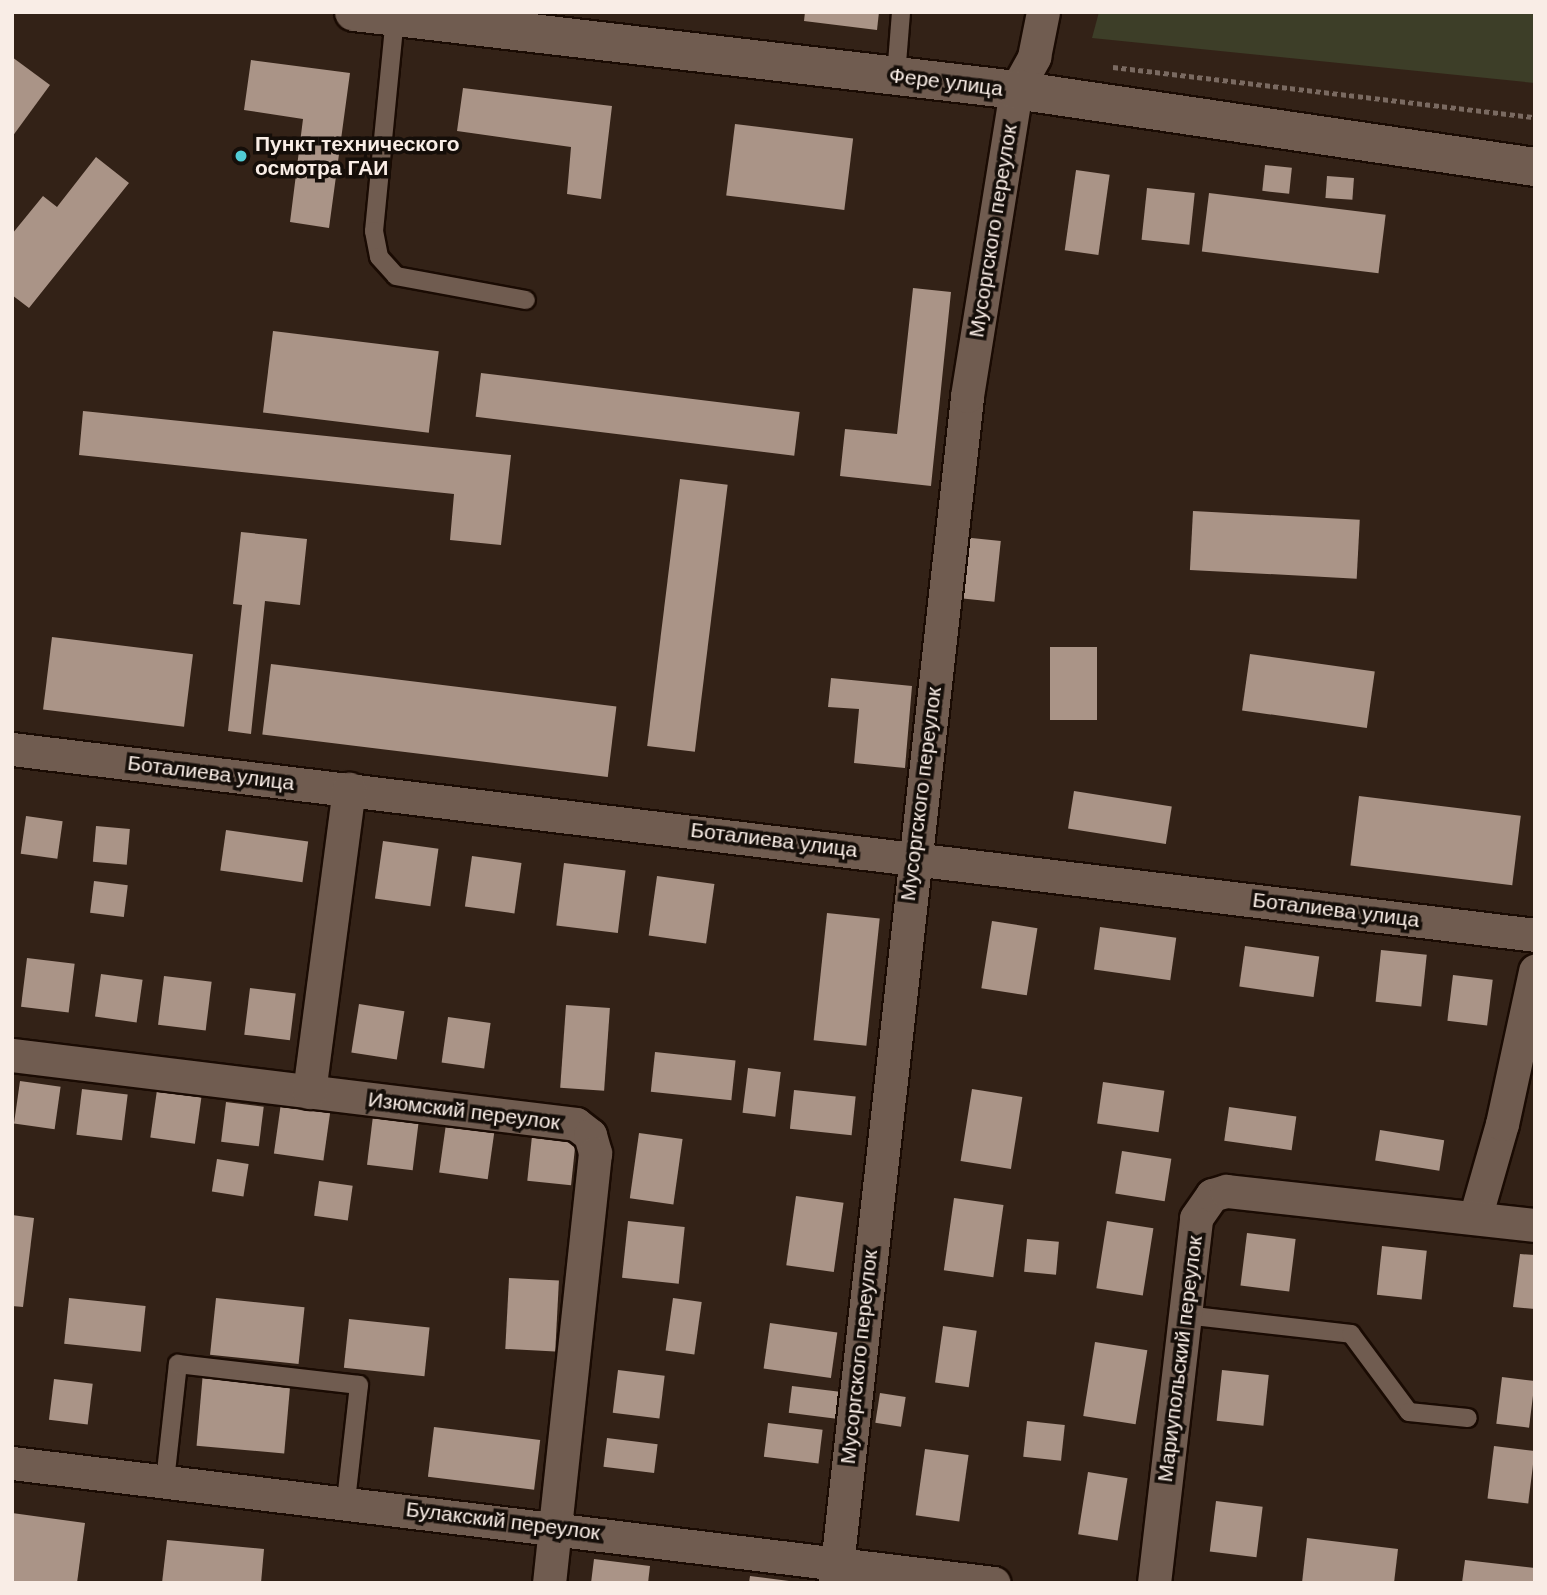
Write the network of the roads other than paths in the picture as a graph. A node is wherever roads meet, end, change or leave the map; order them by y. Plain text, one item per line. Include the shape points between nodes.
1 (354, 12) edge
2 (901, 12) edge
3 (1043, 12) edge
4 (395, 17) junction
5 (896, 76) junction
6 (1016, 90) junction
7 (1535, 166) edge
8 (526, 300) dead end
9 (12, 749) edge
10 (349, 789) junction
11 (914, 857) junction
12 (1535, 936) edge
13 (1535, 971) edge
14 (12, 1055) edge
15 (309, 1092) junction
16 (1475, 1218) junction
17 (1535, 1225) edge
18 (1185, 1315) junction
19 (1468, 1418) dead end
20 (12, 1463) edge
21 (165, 1481) junction
22 (346, 1501) junction
23 (555, 1527) junction
24 (835, 1573) edge
25 (549, 1583) edge
26 (994, 1583) edge
27 (1154, 1583) edge

1 - 4 street, Фере улица
2 - 5 lane
3 - 6 street, Мусоргского переулок via 1034,57
4 - 5 street, Фере улица
4 - 8 lane via 374,231 379,257 396,276
5 - 6 street, Фере улица
6 - 7 street, Фере улица
6 - 11 street, Мусоргского переулок via 967,396
9 - 10 street, Боталиева улица
10 - 11 street, Боталиева улица
10 - 15 street
11 - 12 street, Боталиева улица
11 - 24 street, Мусоргского переулок
13 - 16 street via 1502,1125
14 - 15 street, Изюмский переулок
15 - 23 street, Изюмский переулок via 576,1124 590,1135 595,1153
16 - 17 street, Мариупольский переулок
16 - 18 street, Мариупольский переулок via 1226,1191 1212,1195 1196,1218
18 - 19 lane via 1351,1334 1409,1412
18 - 27 street, Мариупольский переулок
20 - 21 street, Булакский переулок
21 - 22 street, Булакский переулок
21 - 22 lane via 178,1364 359,1385
22 - 23 street, Булакский переулок
23 - 24 street, Булакский переулок
23 - 25 street, Изюмский переулок
24 - 26 street, Булакский переулок

